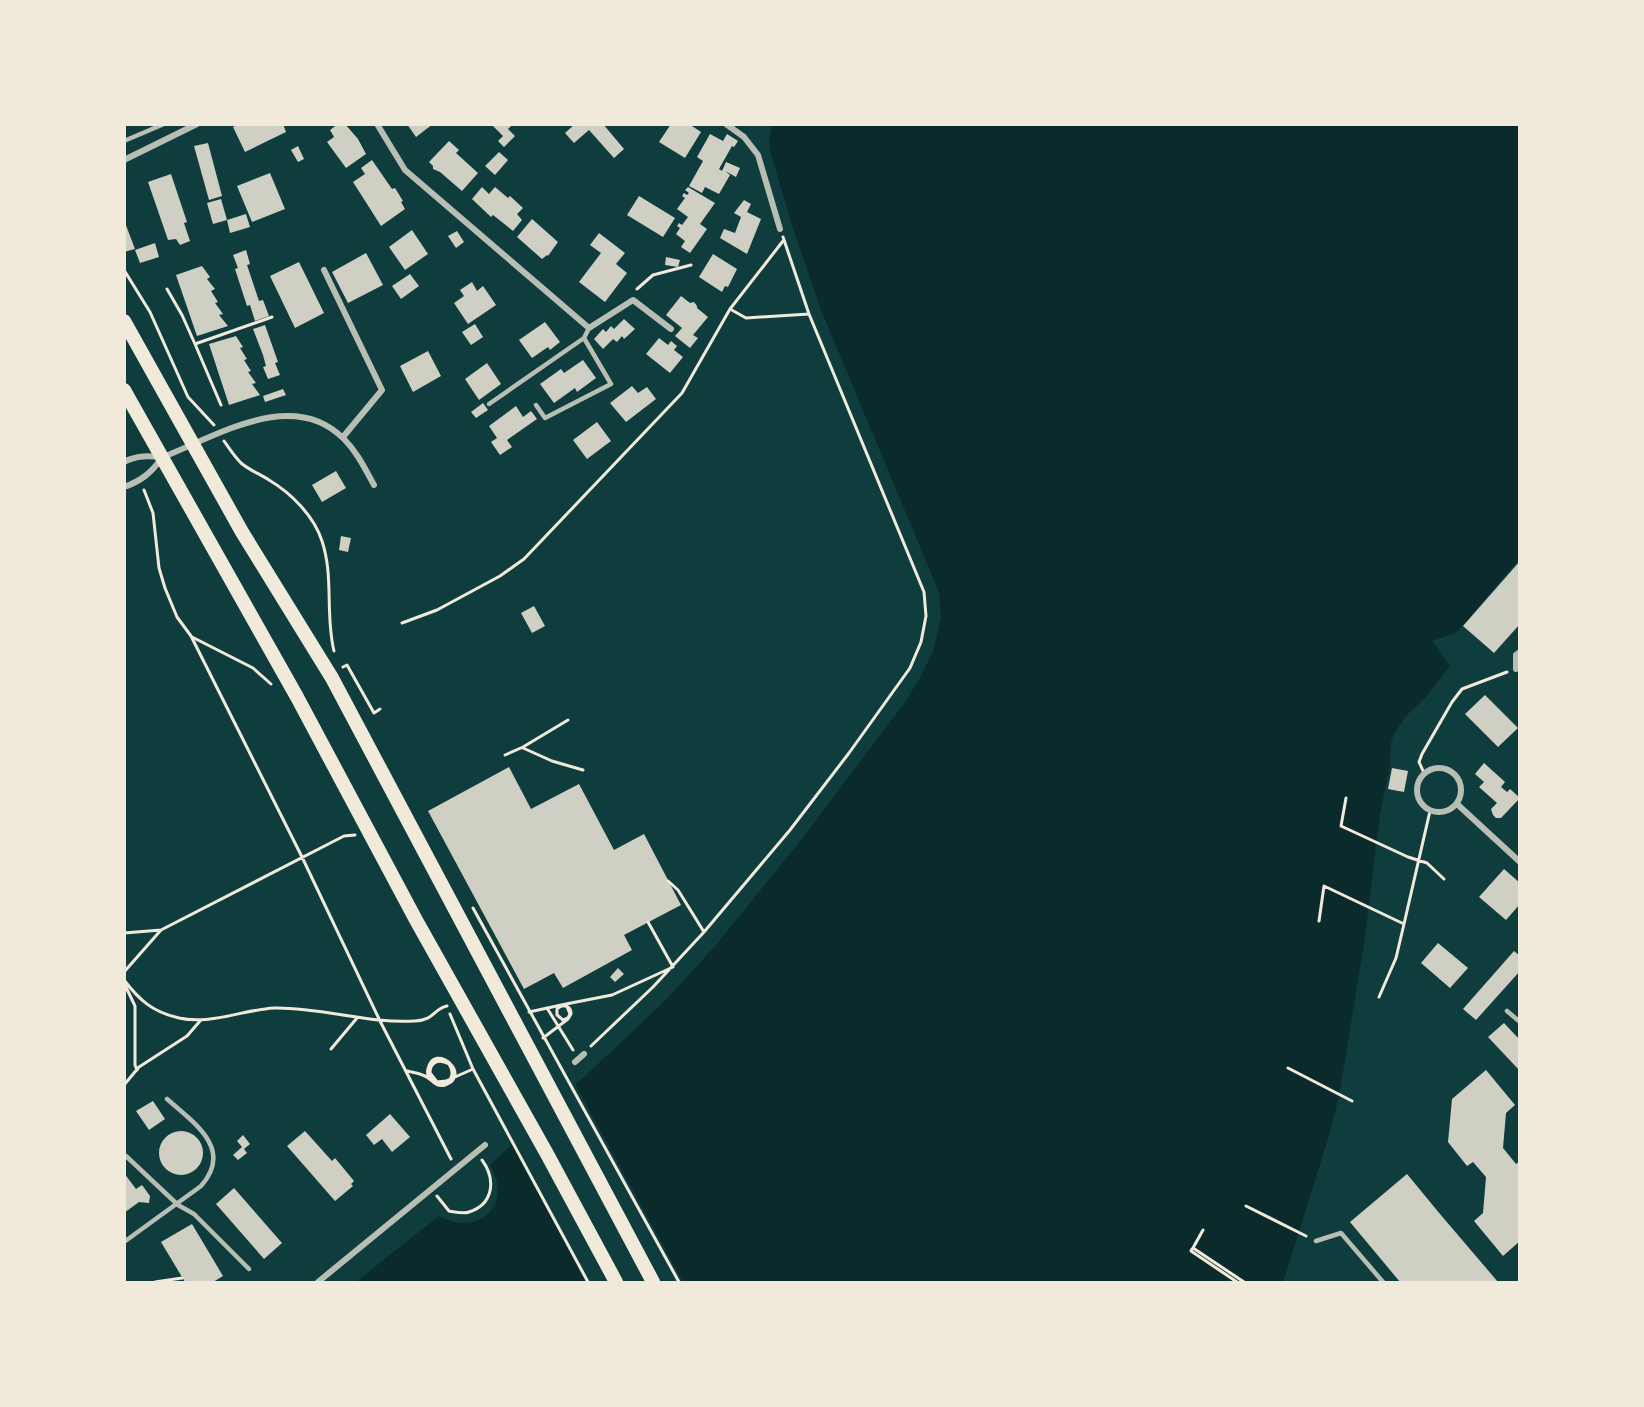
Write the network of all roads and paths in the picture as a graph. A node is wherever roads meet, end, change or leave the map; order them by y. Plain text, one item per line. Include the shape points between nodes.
1 (164, 124) edge
2 (197, 124) edge
3 (377, 124) edge
4 (726, 124) edge
5 (124, 141) edge
6 (124, 160) edge
7 (780, 229) joint
8 (784, 240) junction
9 (691, 265) dead end
10 (124, 270) edge
11 (324, 270) dead end
12 (167, 289) dead end
13 (633, 300) junction
14 (730, 309) junction
15 (809, 314) junction
16 (272, 317) dead end
17 (124, 321) edge
18 (589, 328) junction
19 (671, 329) dead end
20 (584, 338) junction
21 (195, 344) junction
22 (124, 390) edge
23 (489, 404) dead end
24 (221, 405) dead end
25 (536, 405) dead end
26 (219, 434) junction
27 (343, 437) junction
28 (194, 445) junction
29 (163, 457) junction
30 (124, 462) edge
31 (141, 480) junction
32 (374, 485) dead end
33 (124, 487) edge
34 (402, 623) dead end
35 (190, 636) junction
36 (1520, 651) edge
37 (1516, 669) joint
38 (274, 687) dead end
39 (380, 709) dead end
40 (568, 720) dead end
41 (523, 747) junction
42 (505, 755) dead end
43 (583, 770) dead end
44 (1424, 773) junction
45 (1346, 798) dead end
46 (1457, 804) junction
47 (1430, 811) junction
48 (352, 829) dead end
49 (357, 839) dead end
50 (302, 857) junction
51 (1418, 860) junction
52 (1520, 862) edge
53 (1444, 879) dead end
54 (669, 881) dead end
55 (1319, 921) dead end
56 (648, 922) dead end
57 (1404, 924) junction
58 (161, 930) junction
59 (704, 932) junction
60 (124, 933) edge
61 (673, 967) junction
62 (124, 972) edge
63 (124, 982) edge
64 (1379, 997) dead end
65 (443, 999) dead end
66 (525, 1004) dead end
67 (566, 1004) junction
68 (454, 1005) dead end
69 (1507, 1011) dead end
70 (357, 1018) junction
71 (200, 1021) junction
72 (380, 1021) junction
73 (1520, 1022) edge
74 (543, 1038) junction
75 (331, 1049) dead end
76 (1288, 1068) dead end
77 (473, 1069) junction
78 (137, 1070) junction
79 (407, 1071) junction
80 (124, 1085) edge
81 (167, 1099) dead end
82 (1352, 1101) dead end
83 (485, 1145) dead end
84 (476, 1153) junction
85 (126, 1156) edge
86 (457, 1170) junction
87 (432, 1190) junction
88 (178, 1205) junction
89 (1246, 1206) dead end
90 (1203, 1230) dead end
91 (1316, 1241) joint
92 (124, 1242) edge
93 (1193, 1248) junction
94 (249, 1269) dead end
95 (182, 1278) dead end
96 (155, 1282) edge
97 (318, 1282) edge
98 (588, 1282) edge
99 (616, 1282) edge
100 (653, 1282) edge
101 (678, 1282) edge
102 (1237, 1282) edge
103 (1244, 1282) edge
104 (1383, 1282) edge

1 - 5 lane
2 - 6 street
3 - 18 street via 405,170
4 - 7 street via 744,137 758,155
7 - 8 path
8 - 14 path
8 - 15 path
9 - 13 path via 654,275 637,288
10 - 26 path via 150,312 188,397
11 - 27 street via 382,390
12 - 21 path
13 - 18 street
13 - 19 street
14 - 15 path via 746,318
14 - 34 path via 670,408 524,559 447,604
15 - 59 path via 924,592 923,634 910,668 849,753
16 - 21 path
17 - 28 main road
18 - 20 lane
20 - 23 lane
20 - 25 lane via 611,384 545,418
21 - 24 path
22 - 29 main road
26 - 27 street via 276,415 301,415
26 - 28 street
26 - 39 path via 242,464 282,489 316,527 329,572 334,650 374,713
27 - 32 street
28 - 29 street
28 - 100 main road via 242,532 332,678
29 - 30 street via 131,458
29 - 31 street
29 - 99 main road
31 - 33 street
31 - 35 path via 153,513 165,588
35 - 38 path via 253,668
35 - 50 path
36 - 37 street via 1516,655
37 - 44 path via 1462,689 1422,754 1419,762
40 - 41 path
41 - 42 path
41 - 43 path
44 - 46 street via 1438,768 1452,771 1461,783
44 - 47 street via 1417,794
45 - 51 path via 1341,826
46 - 47 street via 1444,812
46 - 52 street
47 - 51 path
48 - 49 path
50 - 58 path
50 - 72 path
51 - 53 path
51 - 57 path
54 - 59 path
55 - 57 path via 1324,886
56 - 61 path
57 - 64 path via 1396,958
58 - 60 path
58 - 62 path
59 - 61 path
61 - 67 path via 612,995
61 - 67 path via 579,1058 547,1008
63 - 71 path via 156,1010
63 - 78 path via 135,1006
65 - 77 path
66 - 74 path
67 - 74 path via 570,1014 568,1018 563,1020 556,1012 565,1005 571,1011 570,1017
68 - 72 path via 440,1008 431,1018
69 - 73 lane
70 - 71 path via 278,1008
70 - 72 path
70 - 75 path
71 - 78 path via 187,1036
72 - 79 path
74 - 101 path
76 - 82 path
77 - 79 path via 455,1077 446,1081 437,1082 430,1069 440,1060 449,1064 453,1073 452,1077 449,1080 446,1082 437,1083 432,1079 428,1073 431,1065 434,1061 441,1059 449,1062 454,1072 453,1077 450,1081 441,1085 436,1084 430,1079 428,1074 428,1070 430,1065 434,1060 441,1059 446,1059 452,1064 455,1073 454,1077 451,1081 441,1086 433,1083 428,1077
77 - 98 path
78 - 80 path
79 - 86 path
81 - 88 lane via 204,1133 215,1162 206,1181
83 - 84 street
84 - 86 street
84 - 87 path via 493,1180 481,1205 468,1213 449,1211
85 - 88 lane
86 - 87 street
87 - 97 street
88 - 92 lane
88 - 94 lane via 194,1214
89 - 91 path
90 - 93 path
91 - 104 lane via 1341,1233
93 - 102 path via 1191,1251
93 - 103 path
95 - 96 path

